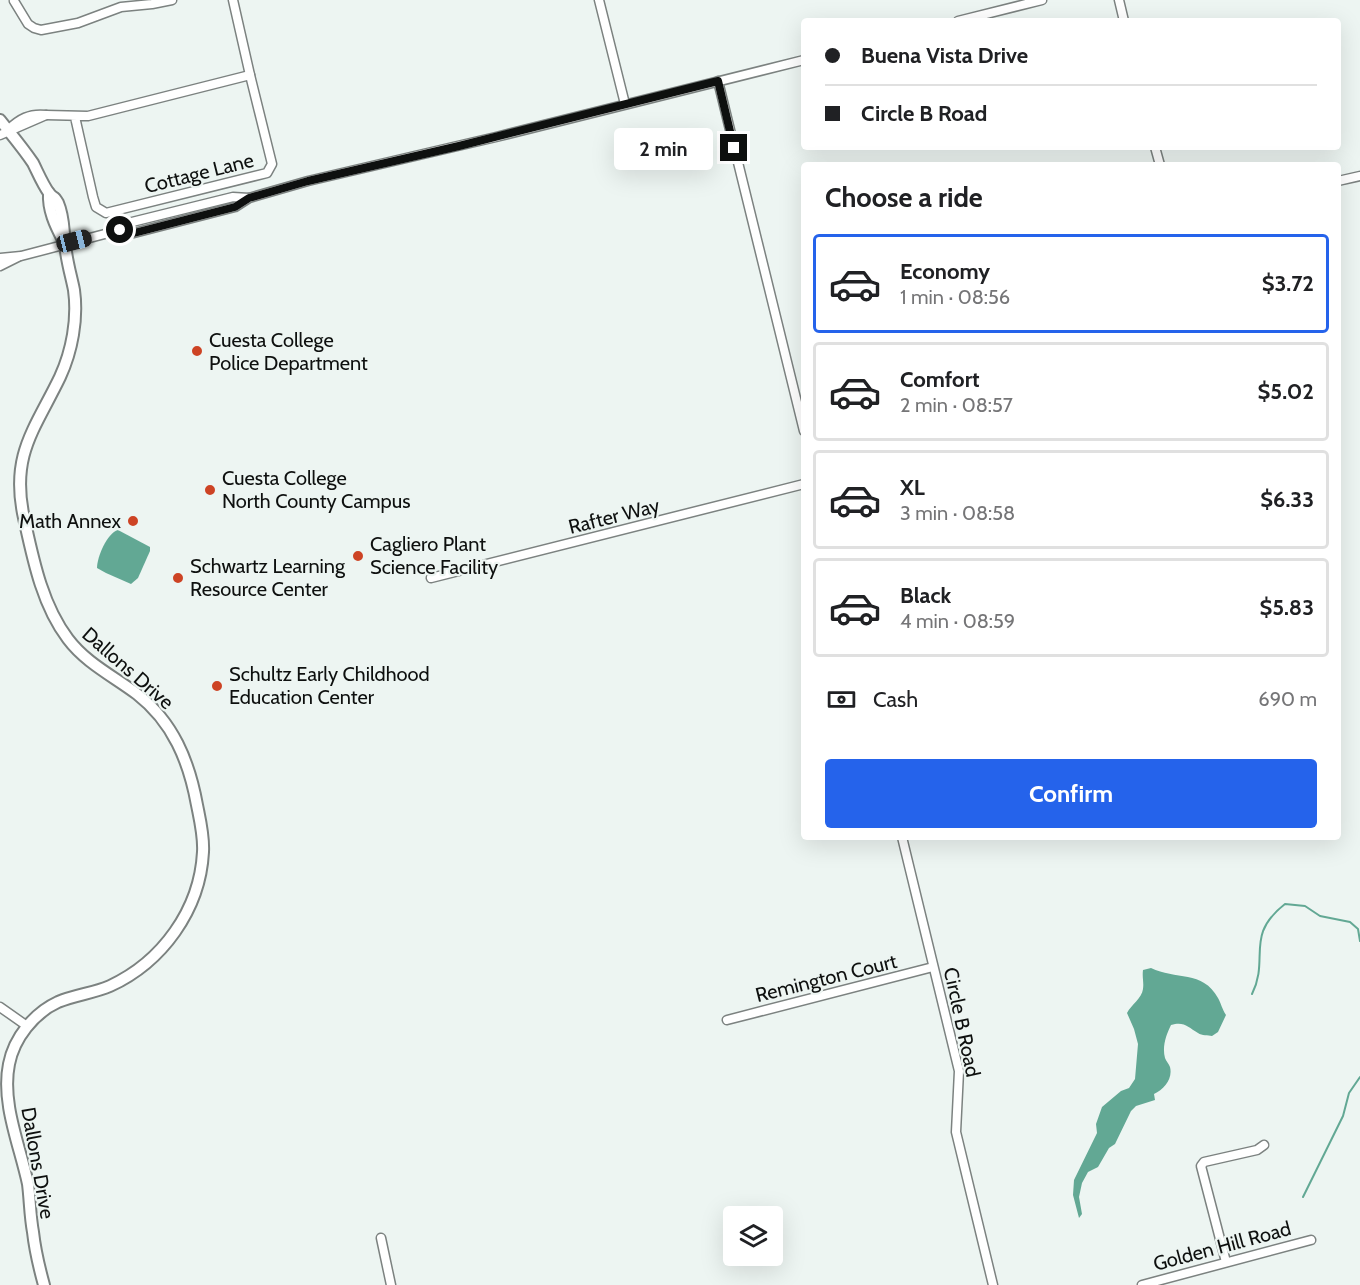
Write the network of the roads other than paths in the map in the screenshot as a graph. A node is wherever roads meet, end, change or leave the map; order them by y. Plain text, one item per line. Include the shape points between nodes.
1 (14, 0) edge
2 (172, 0) edge
3 (233, 0) edge
4 (599, 0) edge
5 (1042, 0) edge
6 (1119, 0) edge
7 (969, 18) edge
8 (1124, 18) edge
9 (801, 61) edge
10 (250, 75) junction
11 (718, 81) junction
12 (625, 104) junction
13 (75, 117) junction
14 (0, 120) edge
15 (4, 133) edge
16 (1360, 176) edge
17 (1341, 180) edge
18 (65, 243) junction
19 (21, 256) junction
20 (0, 258) edge
21 (0, 266) edge
22 (801, 419) edge
23 (801, 485) edge
24 (431, 578) dead end
25 (903, 840) edge
26 (933, 967) junction
27 (0, 1007) edge
28 (727, 1020) dead end
29 (27, 1026) junction
30 (1264, 1145) dead end
31 (381, 1238) dead end
32 (1311, 1240) dead end
33 (1226, 1262) junction
34 (44, 1285) edge
35 (392, 1285) edge
36 (993, 1285) edge
37 (1142, 1285) edge

1 - 2 street via 28,24 41,30 78,23 121,7
3 - 10 street
4 - 12 street
5 - 7 street
6 - 8 street
9 - 11 street
10 - 13 street
10 - 13 street, Cottage Lane via 271,157 267,173 106,213 96,207
11 - 12 street
11 - 22 street
12 - 18 street via 308,181 249,198 235,207 134,233 120,230
13 - 15 street via 46,115
14 - 15 street, Dallons Drive
15 - 18 street, Dallons Drive via 29,158 57,200
16 - 17 street
18 - 19 street
18 - 29 street, Dallons Drive via 74,292 74,329 61,374 23,453 23,516 45,600 56,622 90,662 150,705 182,752 194,789 203,852 188,909 173,934 145,965 107,987 58,1002
19 - 20 street
19 - 21 street
23 - 24 street, Rafter Way
25 - 26 street, Circle B Road
26 - 28 street, Remington Court
26 - 36 street, Circle B Road via 959,1071 956,1132
27 - 29 street
29 - 34 street, Dallons Drive via 9,1061 7,1090
30 - 33 street via 1201,1166
31 - 35 street
32 - 33 street, Golden Hill Road
33 - 37 street, Golden Hill Road

